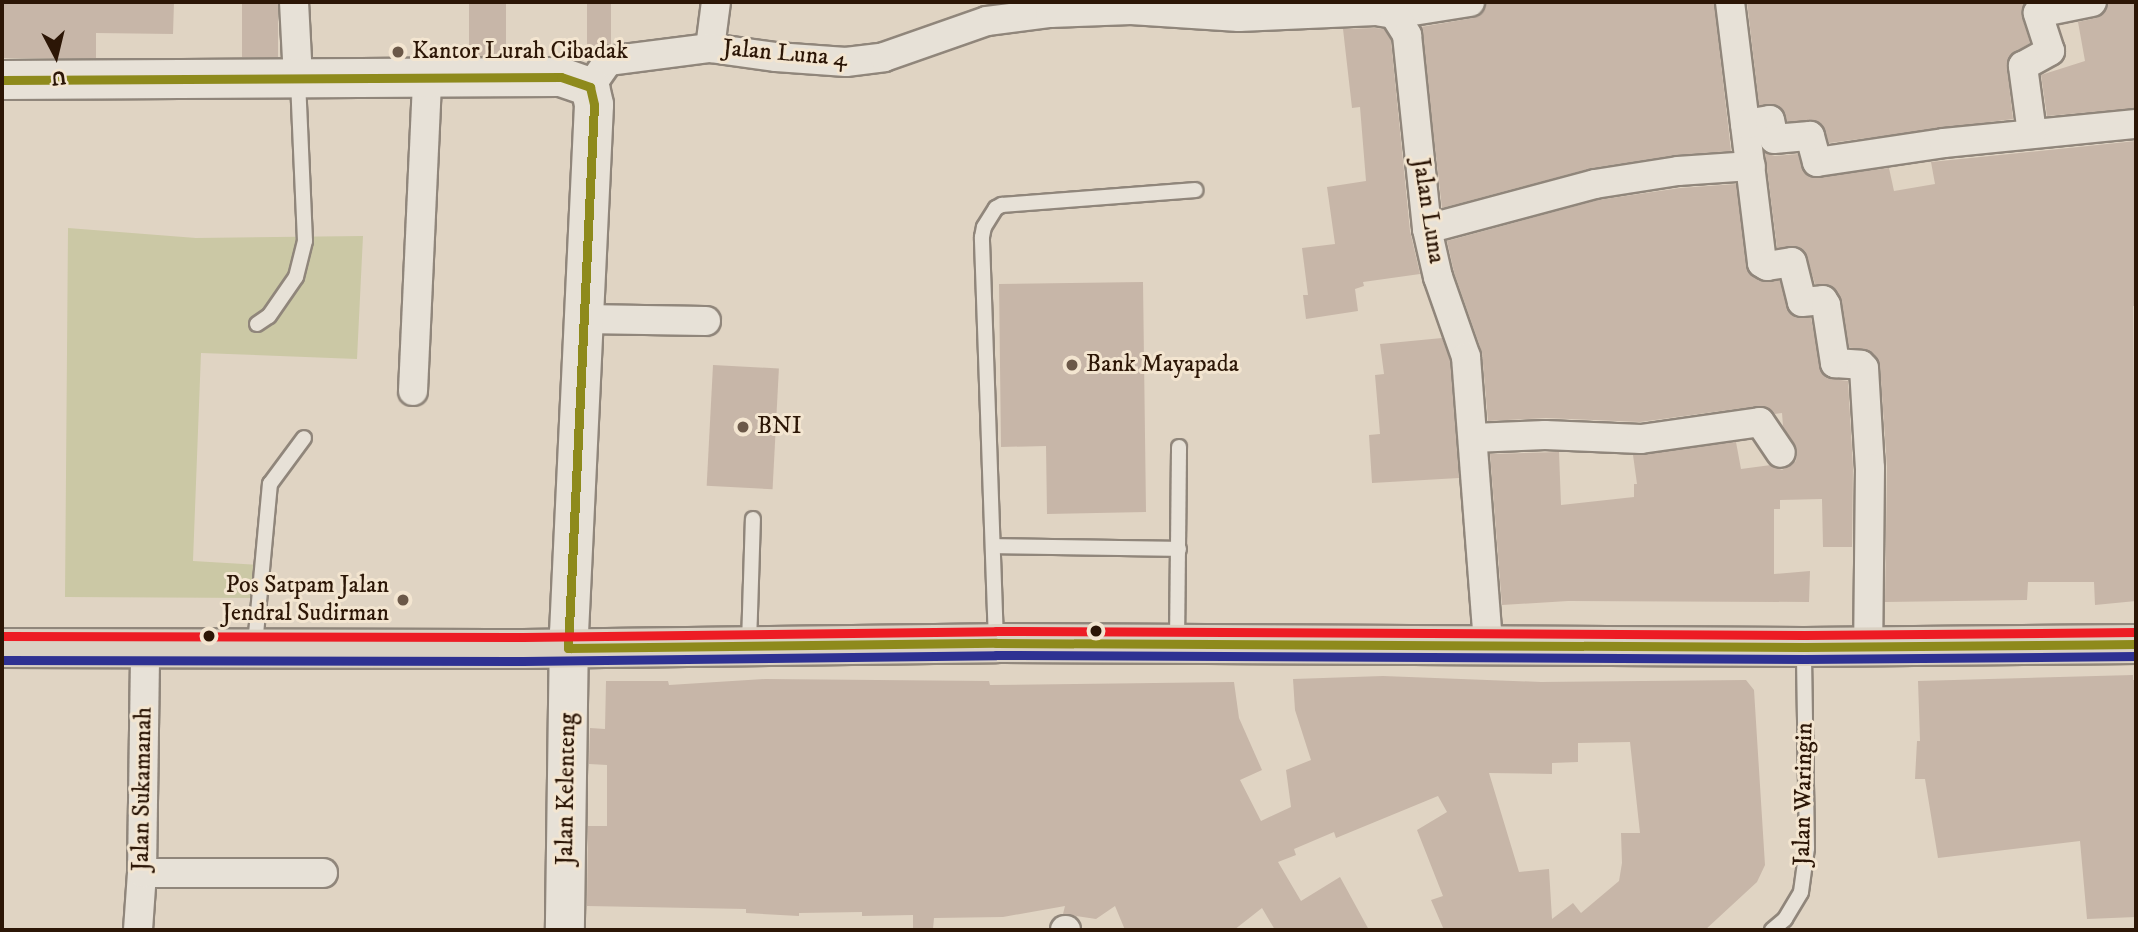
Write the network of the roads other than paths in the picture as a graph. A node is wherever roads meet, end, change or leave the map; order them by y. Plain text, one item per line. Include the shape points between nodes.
1 (294, 2) edge
2 (716, 2) edge
3 (1469, 2) edge
4 (1730, 2) edge
5 (2092, 2) edge
6 (1117, 6) edge
7 (1238, 9) edge
8 (1018, 10) edge
9 (1394, 15) junction
10 (710, 48) junction
11 (298, 78) junction
12 (427, 78) junction
13 (2, 80) edge
14 (590, 87) junction
15 (1745, 124) junction
16 (2136, 124) edge
17 (2032, 133) junction
18 (1751, 166) junction
19 (1195, 190) dead end
20 (1427, 229) junction
21 (583, 319) junction
22 (706, 321) dead end
23 (257, 324) dead end
24 (413, 391) dead end
25 (304, 438) dead end
26 (1473, 438) junction
27 (1179, 447) dead end
28 (1781, 453) dead end
29 (753, 519) dead end
30 (993, 546) junction
31 (1179, 549) junction
32 (996, 643) junction
33 (1177, 644) junction
34 (2136, 644) edge
35 (1488, 645) junction
36 (145, 647) junction
37 (748, 647) junction
38 (1804, 647) junction
39 (1868, 647) junction
40 (2, 648) edge
41 (568, 648) junction
42 (254, 649) junction
43 (142, 873) junction
44 (323, 873) dead end
45 (138, 930) edge
46 (565, 930) edge
47 (1772, 930) edge

1 - 11 street
2 - 10 street
3 - 9 street
4 - 15 street
5 - 17 street via 2038,13 2050,51 2023,66
6 - 7 street, Jalan Luna 4
6 - 8 street, Jalan Luna 4
7 - 9 street
8 - 10 street, Jalan Luna 4 via 884,57 846,62
9 - 20 street, Jalan Luna via 1406,35
10 - 14 street, Jalan Luna 4 via 608,61
11 - 12 main road
11 - 13 main road
11 - 23 lane via 305,241 296,277 269,316
12 - 14 main road via 561,78
12 - 24 street
14 - 21 main road, Jalan Kelenteng via 594,105
15 - 17 street via 1770,120 1774,139 1810,136 1817,162
15 - 18 street
16 - 17 street
18 - 20 street via 1678,170 1595,184
18 - 39 street via 1762,263 1793,263 1802,302 1825,302 1835,363 1864,368 1870,468
19 - 30 lane via 1002,205 990,217 982,237
20 - 26 street, Jalan Luna via 1466,357
21 - 22 street
21 - 41 main road, Jalan Kelenteng
25 - 42 lane via 270,484
26 - 28 street via 1641,439 1760,422
26 - 35 street, Jalan Luna
27 - 31 lane
29 - 37 lane
30 - 31 lane
30 - 32 lane
31 - 33 lane
32 - 33 main road
32 - 37 main road
33 - 35 main road
34 - 39 main road
35 - 38 main road
36 - 40 main road
36 - 42 main road
36 - 43 street, Jalan Sukamanah
37 - 41 main road
38 - 39 main road
38 - 47 lane, Jalan Waringin via 1807,848 1801,892 1785,919
41 - 42 main road
41 - 46 main road, Jalan Kelenteng
43 - 44 street
43 - 45 street, Jalan Sukamanah

